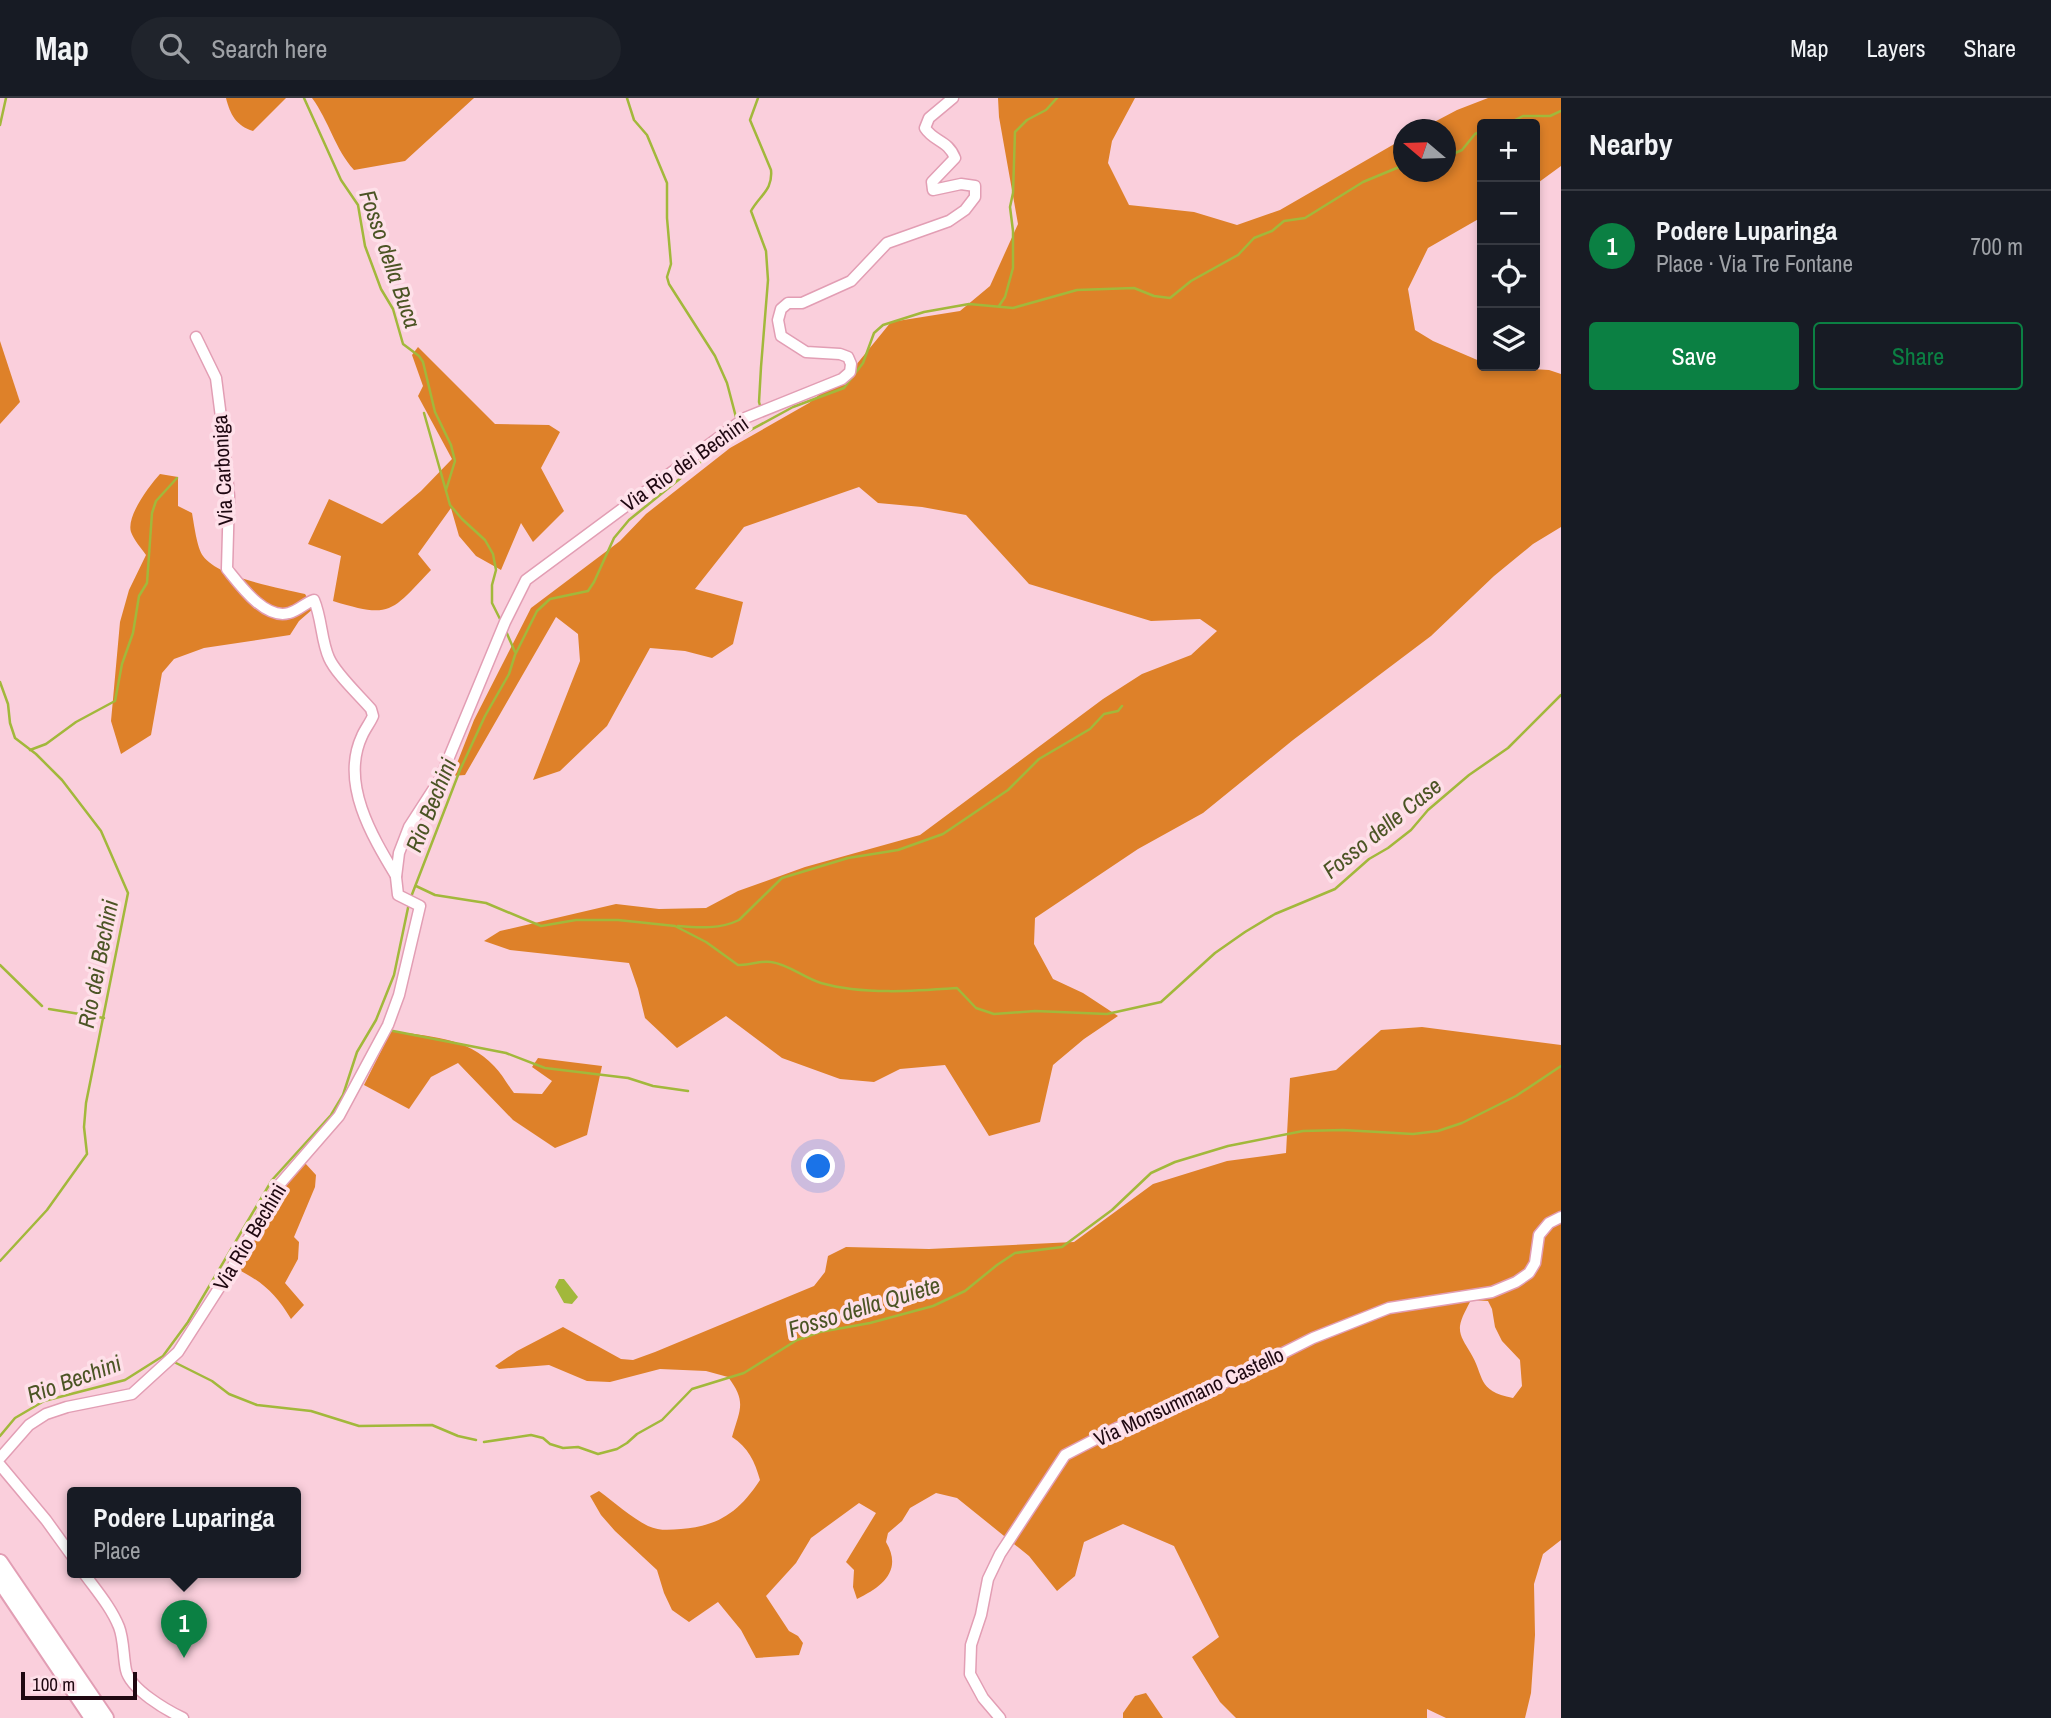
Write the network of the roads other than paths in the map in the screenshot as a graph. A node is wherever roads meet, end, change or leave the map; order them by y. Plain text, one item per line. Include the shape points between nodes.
1 (953, 98) edge
2 (196, 337) dead end
3 (396, 877) junction
4 (1561, 1217) edge
5 (0, 1458) edge
6 (0, 1465) edge
7 (67, 1549) edge
8 (0, 1562) edge
9 (87, 1578) edge
10 (0, 1581) edge
11 (92, 1718) edge
12 (106, 1718) edge
13 (183, 1718) edge
14 (1000, 1718) edge

1 - 3 street, Via Rio dei Bechini via 929,118 925,128 951,147 955,158 932,182 933,190 975,186 975,197 965,210 949,221 887,243 851,281 781,309 781,336 806,352 848,357 850,372 745,418 526,580 440,779 409,827
2 - 3 street, Via Carboniga via 216,378 229,496 227,569 254,601 275,613 287,614 314,600 330,660 371,709 373,716 359,747 356,795
3 - 5 street, Via Rio Bechini via 398,895 420,906 388,1025 339,1116 279,1185 188,1340 132,1394 46,1415 29,1425
4 - 14 street, Via Monsummano Castello via 1539,1235 1535,1262 1516,1282 1492,1292 1390,1308 1312,1338 1162,1414 1117,1428 1065,1455 1000,1554 988,1579 971,1645 970,1674
6 - 7 street
8 - 12 highway
9 - 13 street via 120,1629 126,1674 159,1705
10 - 11 highway

